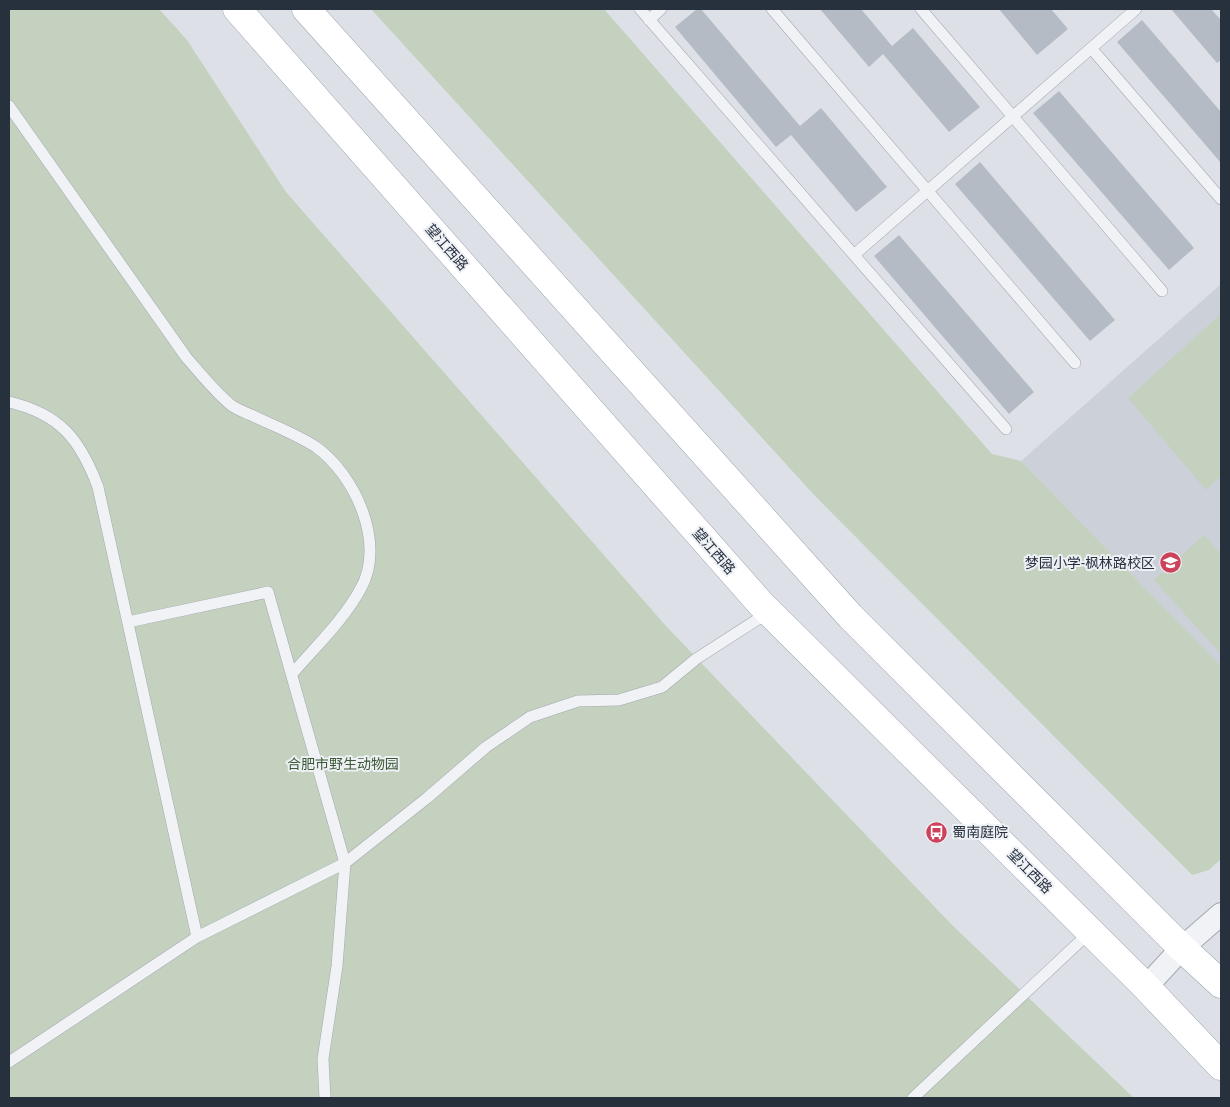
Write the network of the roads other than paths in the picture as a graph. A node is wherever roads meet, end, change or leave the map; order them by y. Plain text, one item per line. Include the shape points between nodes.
1 (237, 9) edge
2 (306, 9) edge
3 (640, 9) edge
4 (661, 9) edge
5 (772, 9) edge
6 (921, 9) edge
7 (1136, 9) edge
8 (649, 20) junction
9 (1091, 48) junction
10 (9, 106) edge
11 (1012, 117) junction
12 (926, 192) junction
13 (1221, 199) edge
14 (854, 255) junction
15 (1162, 292) dead end
16 (1075, 362) dead end
17 (9, 402) edge
18 (1006, 429) dead end
19 (769, 612) junction
20 (128, 622) junction
21 (292, 674) junction
22 (345, 863) junction
23 (1221, 914) edge
24 (1090, 931) junction
25 (197, 937) junction
26 (1182, 948) junction
27 (1221, 984) edge
28 (1146, 987) junction
29 (9, 1062) edge
30 (1221, 1066) edge
31 (325, 1098) edge
32 (913, 1098) edge

1 - 19 main road, 望江西路
2 - 26 main road via 850,616
3 - 8 lane
4 - 8 lane
5 - 12 lane
6 - 11 lane
7 - 9 lane
8 - 14 lane
9 - 11 lane
9 - 13 lane
10 - 21 lane via 206,381 231,405 315,447 337,465 362,508 370,564 362,587
11 - 12 lane
11 - 15 lane
12 - 14 lane
12 - 16 lane
14 - 18 lane
17 - 20 lane via 41,413 63,426 92,472
19 - 22 lane via 696,659 662,687 619,700 578,701 530,717 486,747
19 - 24 main road, 望江西路
20 - 21 lane via 268,592
20 - 25 lane
21 - 22 lane
22 - 25 lane
22 - 31 lane via 337,966 323,1059
23 - 26 street
24 - 28 main road, 望江西路
24 - 32 lane
25 - 29 lane
26 - 27 main road
26 - 28 street
28 - 30 main road, 望江西路

